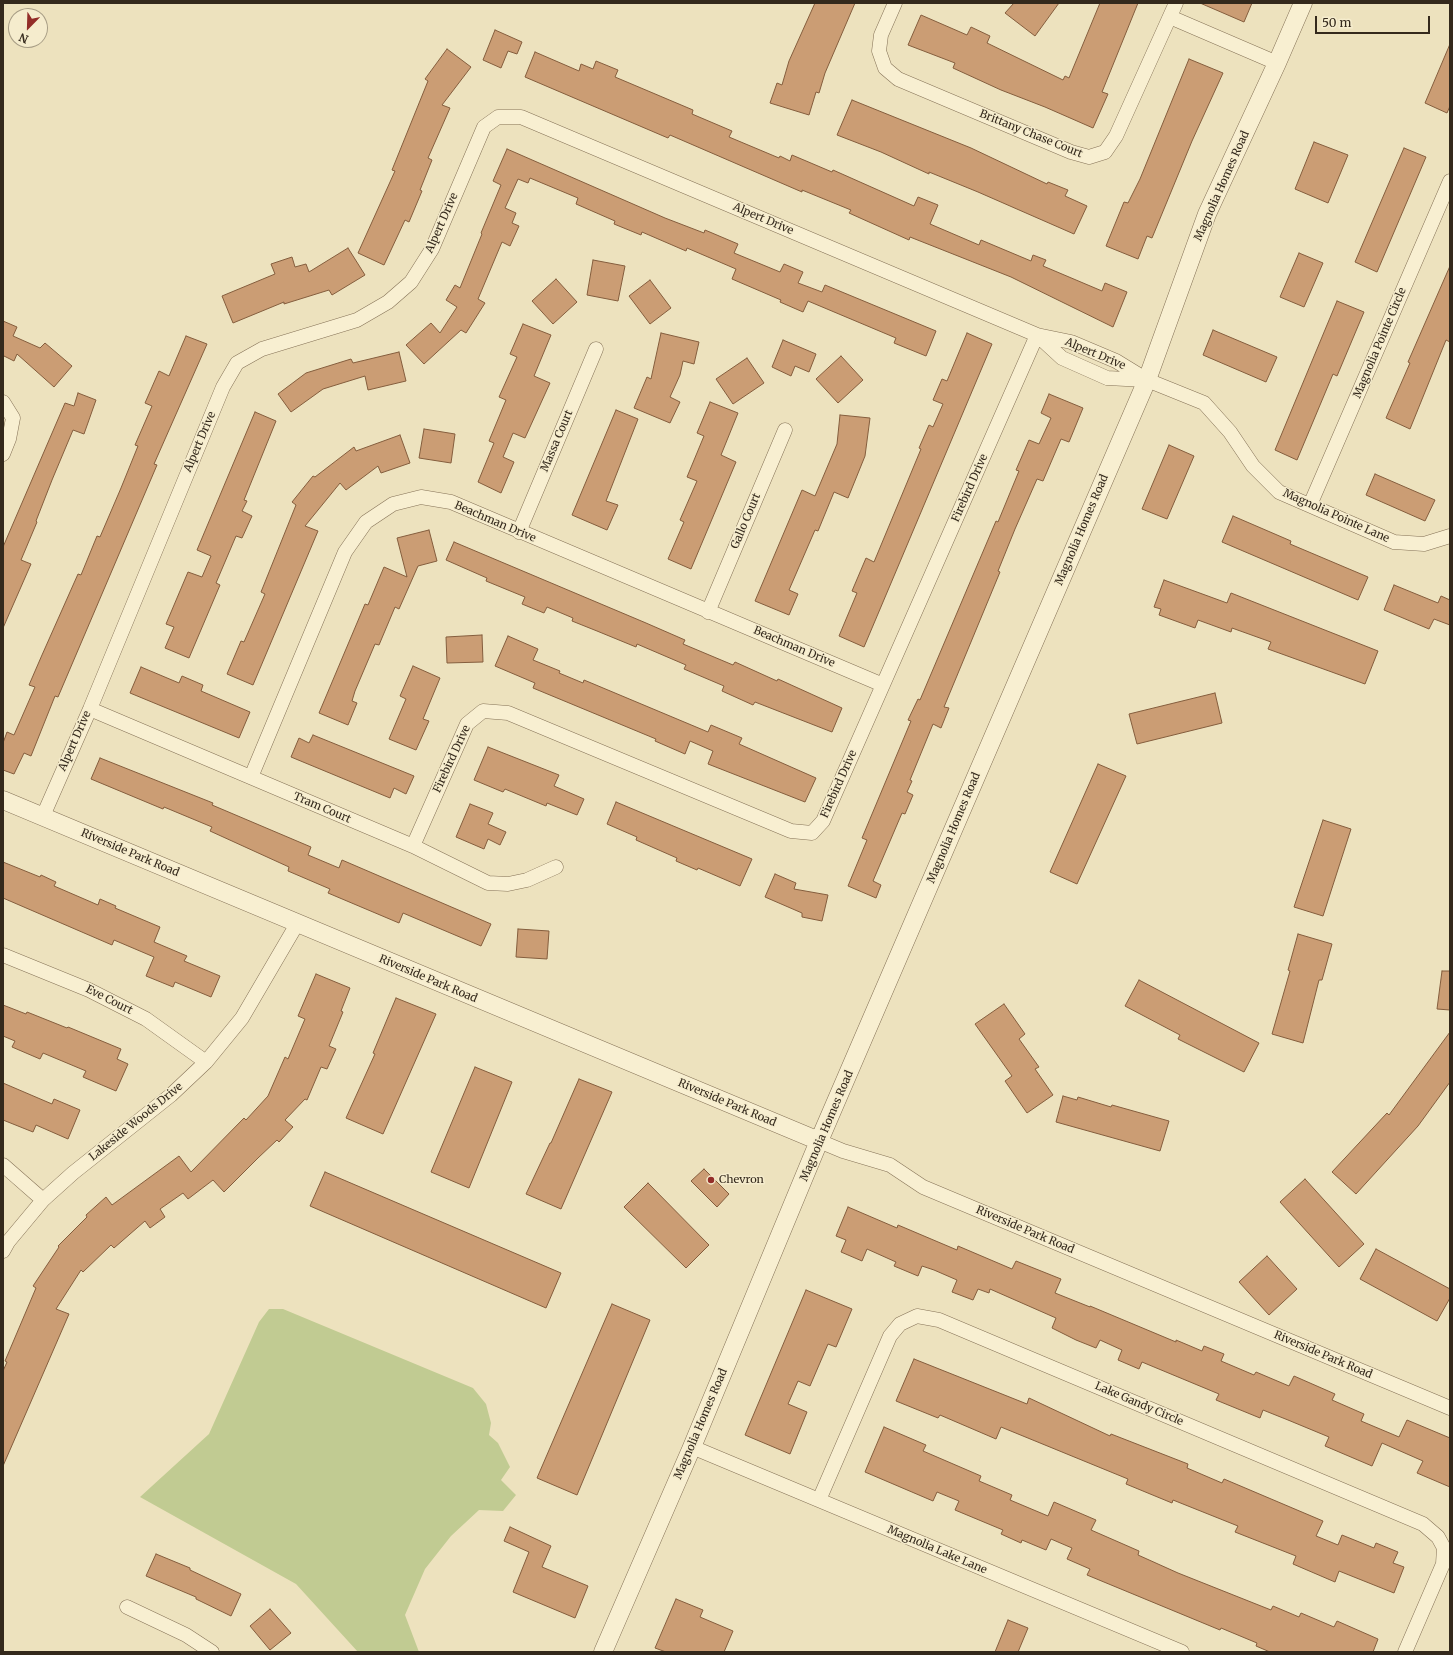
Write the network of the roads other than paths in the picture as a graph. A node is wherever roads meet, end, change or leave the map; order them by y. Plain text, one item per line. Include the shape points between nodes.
1 (895, 3) edge
2 (1176, 3) edge
3 (1303, 3) edge
4 (1170, 17) junction
5 (1277, 63) junction
6 (1450, 181) edge
7 (1037, 335) junction
8 (596, 350) dead end
9 (1146, 380) junction
10 (3, 402) edge
11 (785, 430) dead end
12 (3, 454) edge
13 (1310, 505) junction
14 (519, 532) junction
15 (1450, 536) edge
16 (708, 612) junction
17 (883, 685) junction
18 (90, 709) junction
19 (251, 777) junction
20 (3, 800) edge
21 (43, 816) junction
22 (412, 846) junction
23 (556, 867) dead end
24 (297, 924) junction
25 (3, 955) edge
26 (206, 1062) junction
27 (819, 1141) junction
28 (3, 1165) edge
29 (42, 1200) junction
30 (3, 1251) edge
31 (1450, 1408) edge
32 (692, 1447) junction
33 (819, 1500) junction
34 (127, 1607) dead end
35 (212, 1652) edge
36 (603, 1652) edge
37 (1182, 1652) edge
38 (1405, 1652) edge

1 - 4 street, Brittany Chase Court via 881,35 879,51 885,68 898,79 1071,152 1089,157 1105,152 1116,136
2 - 4 street, Brittany Chase Court
3 - 5 street, Magnolia Homes Road
4 - 5 street
5 - 9 street, Magnolia Homes Road via 1207,214
6 - 13 street, Magnolia Pointe Circle
7 - 9 street, Alpert Drive via 1062,358 1107,378
7 - 17 street, Firebird Drive
7 - 18 street, Alpert Drive via 520,117 498,117 484,127 432,249 411,282 388,302 357,320 262,349 237,364 223,388
8 - 14 street, Massa Court
9 - 13 street, Magnolia Pointe Lane via 1204,403 1230,432 1253,466 1279,492
9 - 27 street, Magnolia Homes Road
10 - 12 street via 13,418
11 - 16 street, Gallo Court
13 - 15 street, Magnolia Pointe Lane via 1394,542 1424,544
14 - 16 street, Beachman Drive
14 - 19 street, Beachman Drive via 450,502 421,497 393,504 366,522 345,552
16 - 17 street, Beachman Drive
17 - 22 street, Firebird Drive via 822,821 812,833 791,831 508,713 483,711 467,724
18 - 19 street, Tram Court
18 - 21 street, Alpert Drive
19 - 22 street, Tram Court
20 - 21 street, Riverside Park Road
21 - 24 street, Riverside Park Road
22 - 23 street, Tram Court via 488,884 508,884 527,880
24 - 26 street, Lakeside Woods Drive via 242,1018
24 - 27 street, Riverside Park Road
25 - 26 street, Eve Court via 89,990 146,1019
26 - 29 street, Lakeside Woods Drive via 171,1095 73,1172
27 - 31 street, Riverside Park Road via 890,1165 923,1187
27 - 32 street, Magnolia Homes Road
28 - 29 street
29 - 30 street, Lakeside Woods Drive
32 - 33 street, Magnolia Lake Lane
32 - 36 street, Magnolia Homes Road
33 - 37 street, Magnolia Lake Lane
33 - 38 street, Lake Gandy Circle via 890,1336 900,1324 917,1316 939,1320 1423,1524 1438,1537 1444,1548 1443,1564
34 - 35 street

